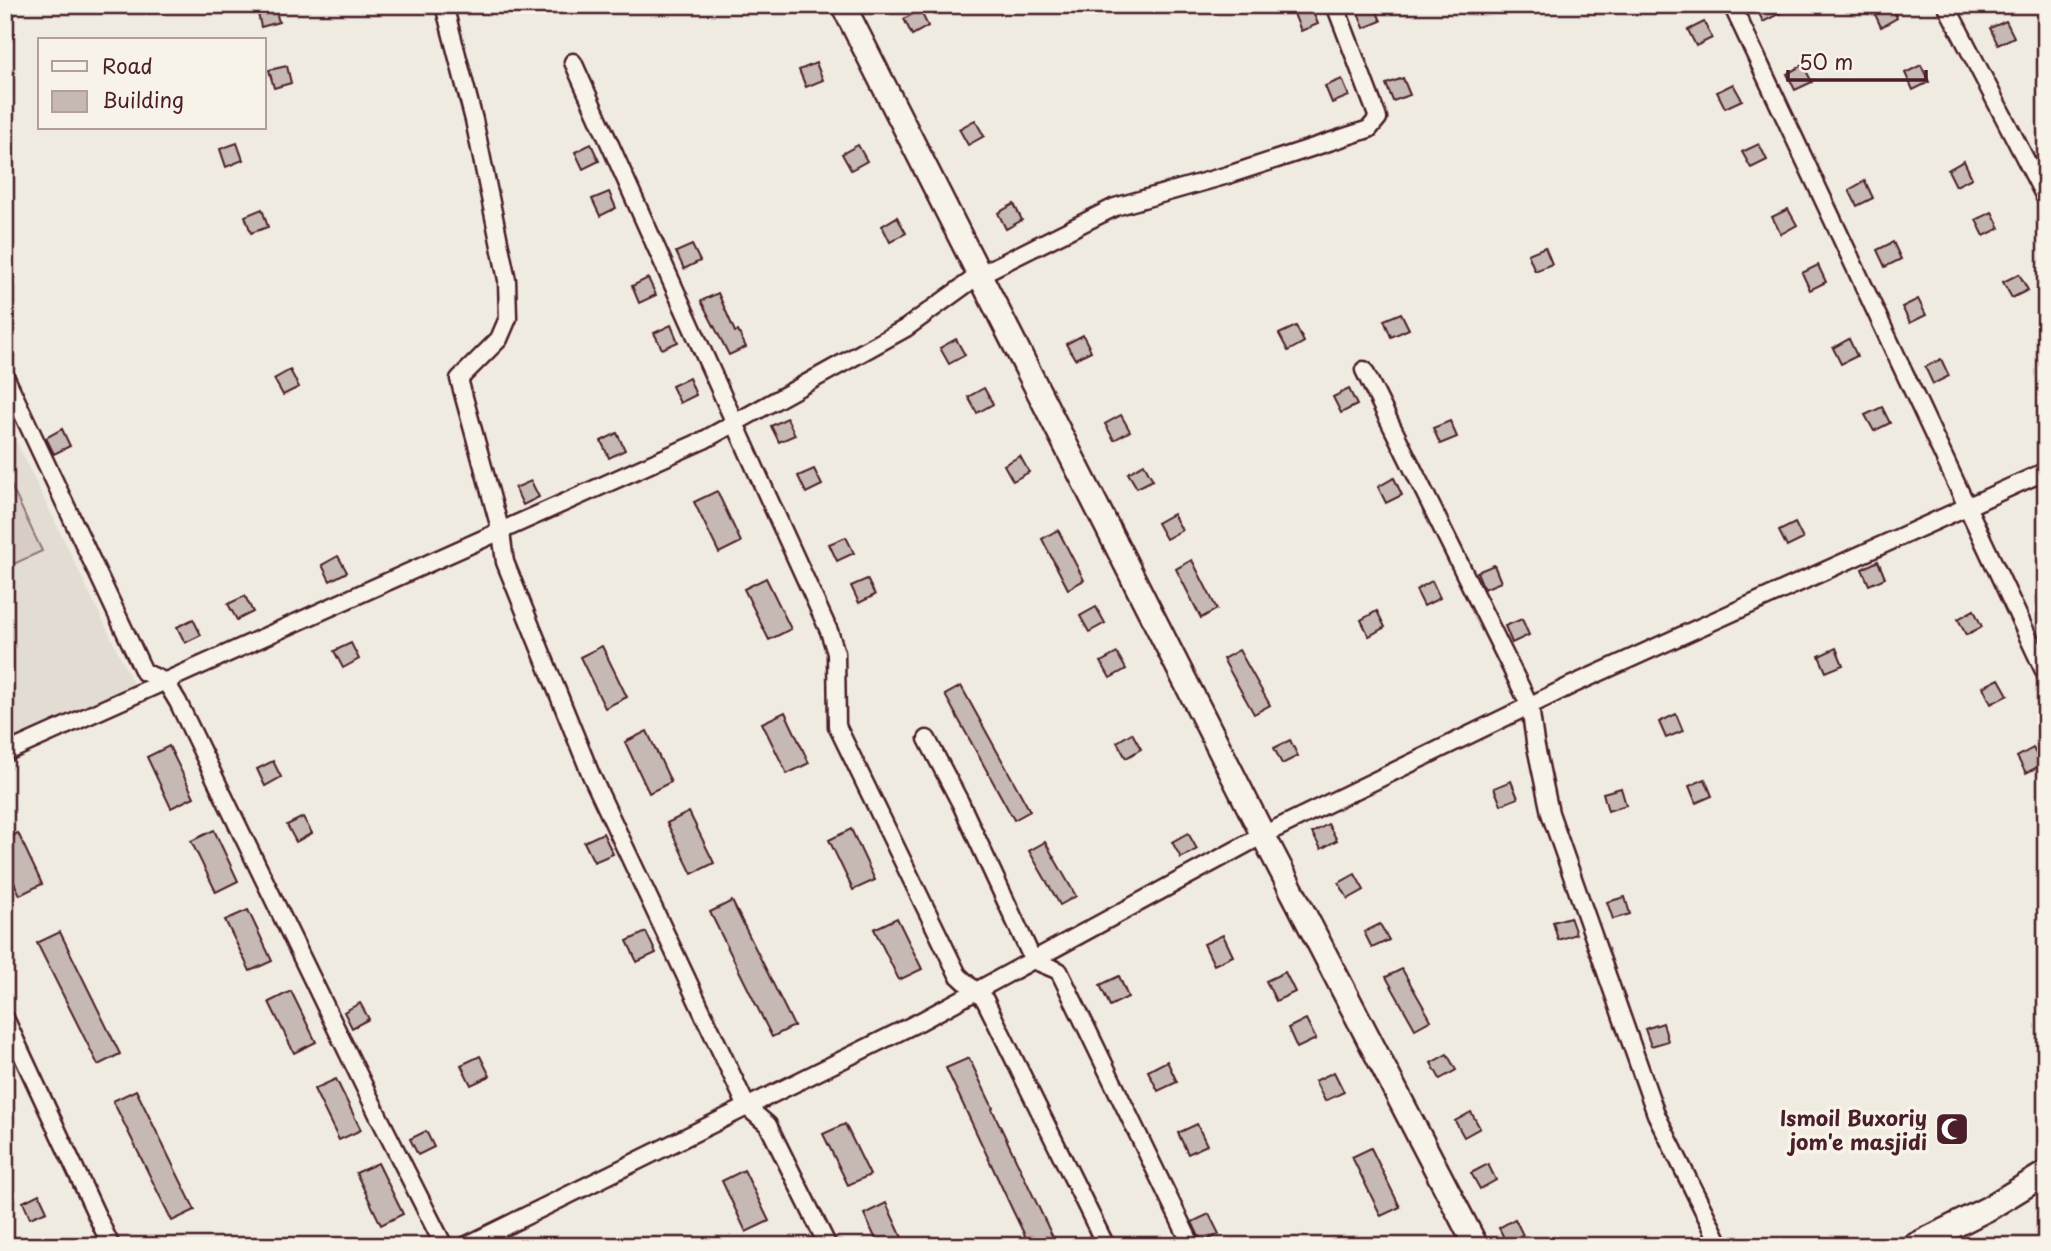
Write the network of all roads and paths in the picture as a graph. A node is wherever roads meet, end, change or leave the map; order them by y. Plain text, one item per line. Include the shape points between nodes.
1 (444, 5) edge
2 (843, 5) edge
3 (1335, 5) edge
4 (1732, 5) edge
5 (1946, 5) edge
6 (573, 62) dead end
7 (2046, 198) edge
8 (979, 275) junction
9 (1364, 370) dead end
10 (5, 376) edge
11 (734, 424) junction
12 (2046, 471) edge
13 (1966, 506) junction
14 (501, 532) junction
15 (2046, 675) edge
16 (166, 682) junction
17 (1530, 706) junction
18 (928, 739) dead end
19 (5, 753) edge
20 (1263, 835) junction
21 (1033, 960) junction
22 (975, 992) junction
23 (5, 1018) edge
24 (747, 1107) junction
25 (2046, 1172) edge
26 (111, 1246) edge
27 (444, 1246) edge
28 (465, 1246) edge
29 (828, 1246) edge
30 (1106, 1246) edge
31 (1192, 1246) edge
32 (1476, 1246) edge
33 (1721, 1246) edge
34 (1914, 1246) edge

1 - 14 street via 474,120 507,281 508,318 499,339 459,379
2 - 8 main road
3 - 8 street via 1378,118 1369,129 1115,206
4 - 13 street
5 - 7 street
6 - 11 street
8 - 11 street via 906,328
8 - 20 main road
9 - 17 street
10 - 16 street via 144,672
11 - 14 street
11 - 22 street via 829,631 836,653 837,726 958,975
12 - 13 street
13 - 15 street
13 - 17 street
14 - 16 street
14 - 24 street via 505,562 591,775
16 - 19 street
16 - 27 street
17 - 20 street
17 - 33 street via 1554,825 1656,1114
18 - 21 street
20 - 21 street
20 - 32 main road
21 - 22 street
21 - 31 street via 1059,971
22 - 24 street
22 - 30 street via 985,1000
23 - 26 street
24 - 28 street
24 - 29 street via 768,1125
25 - 34 main road via 1989,1208

